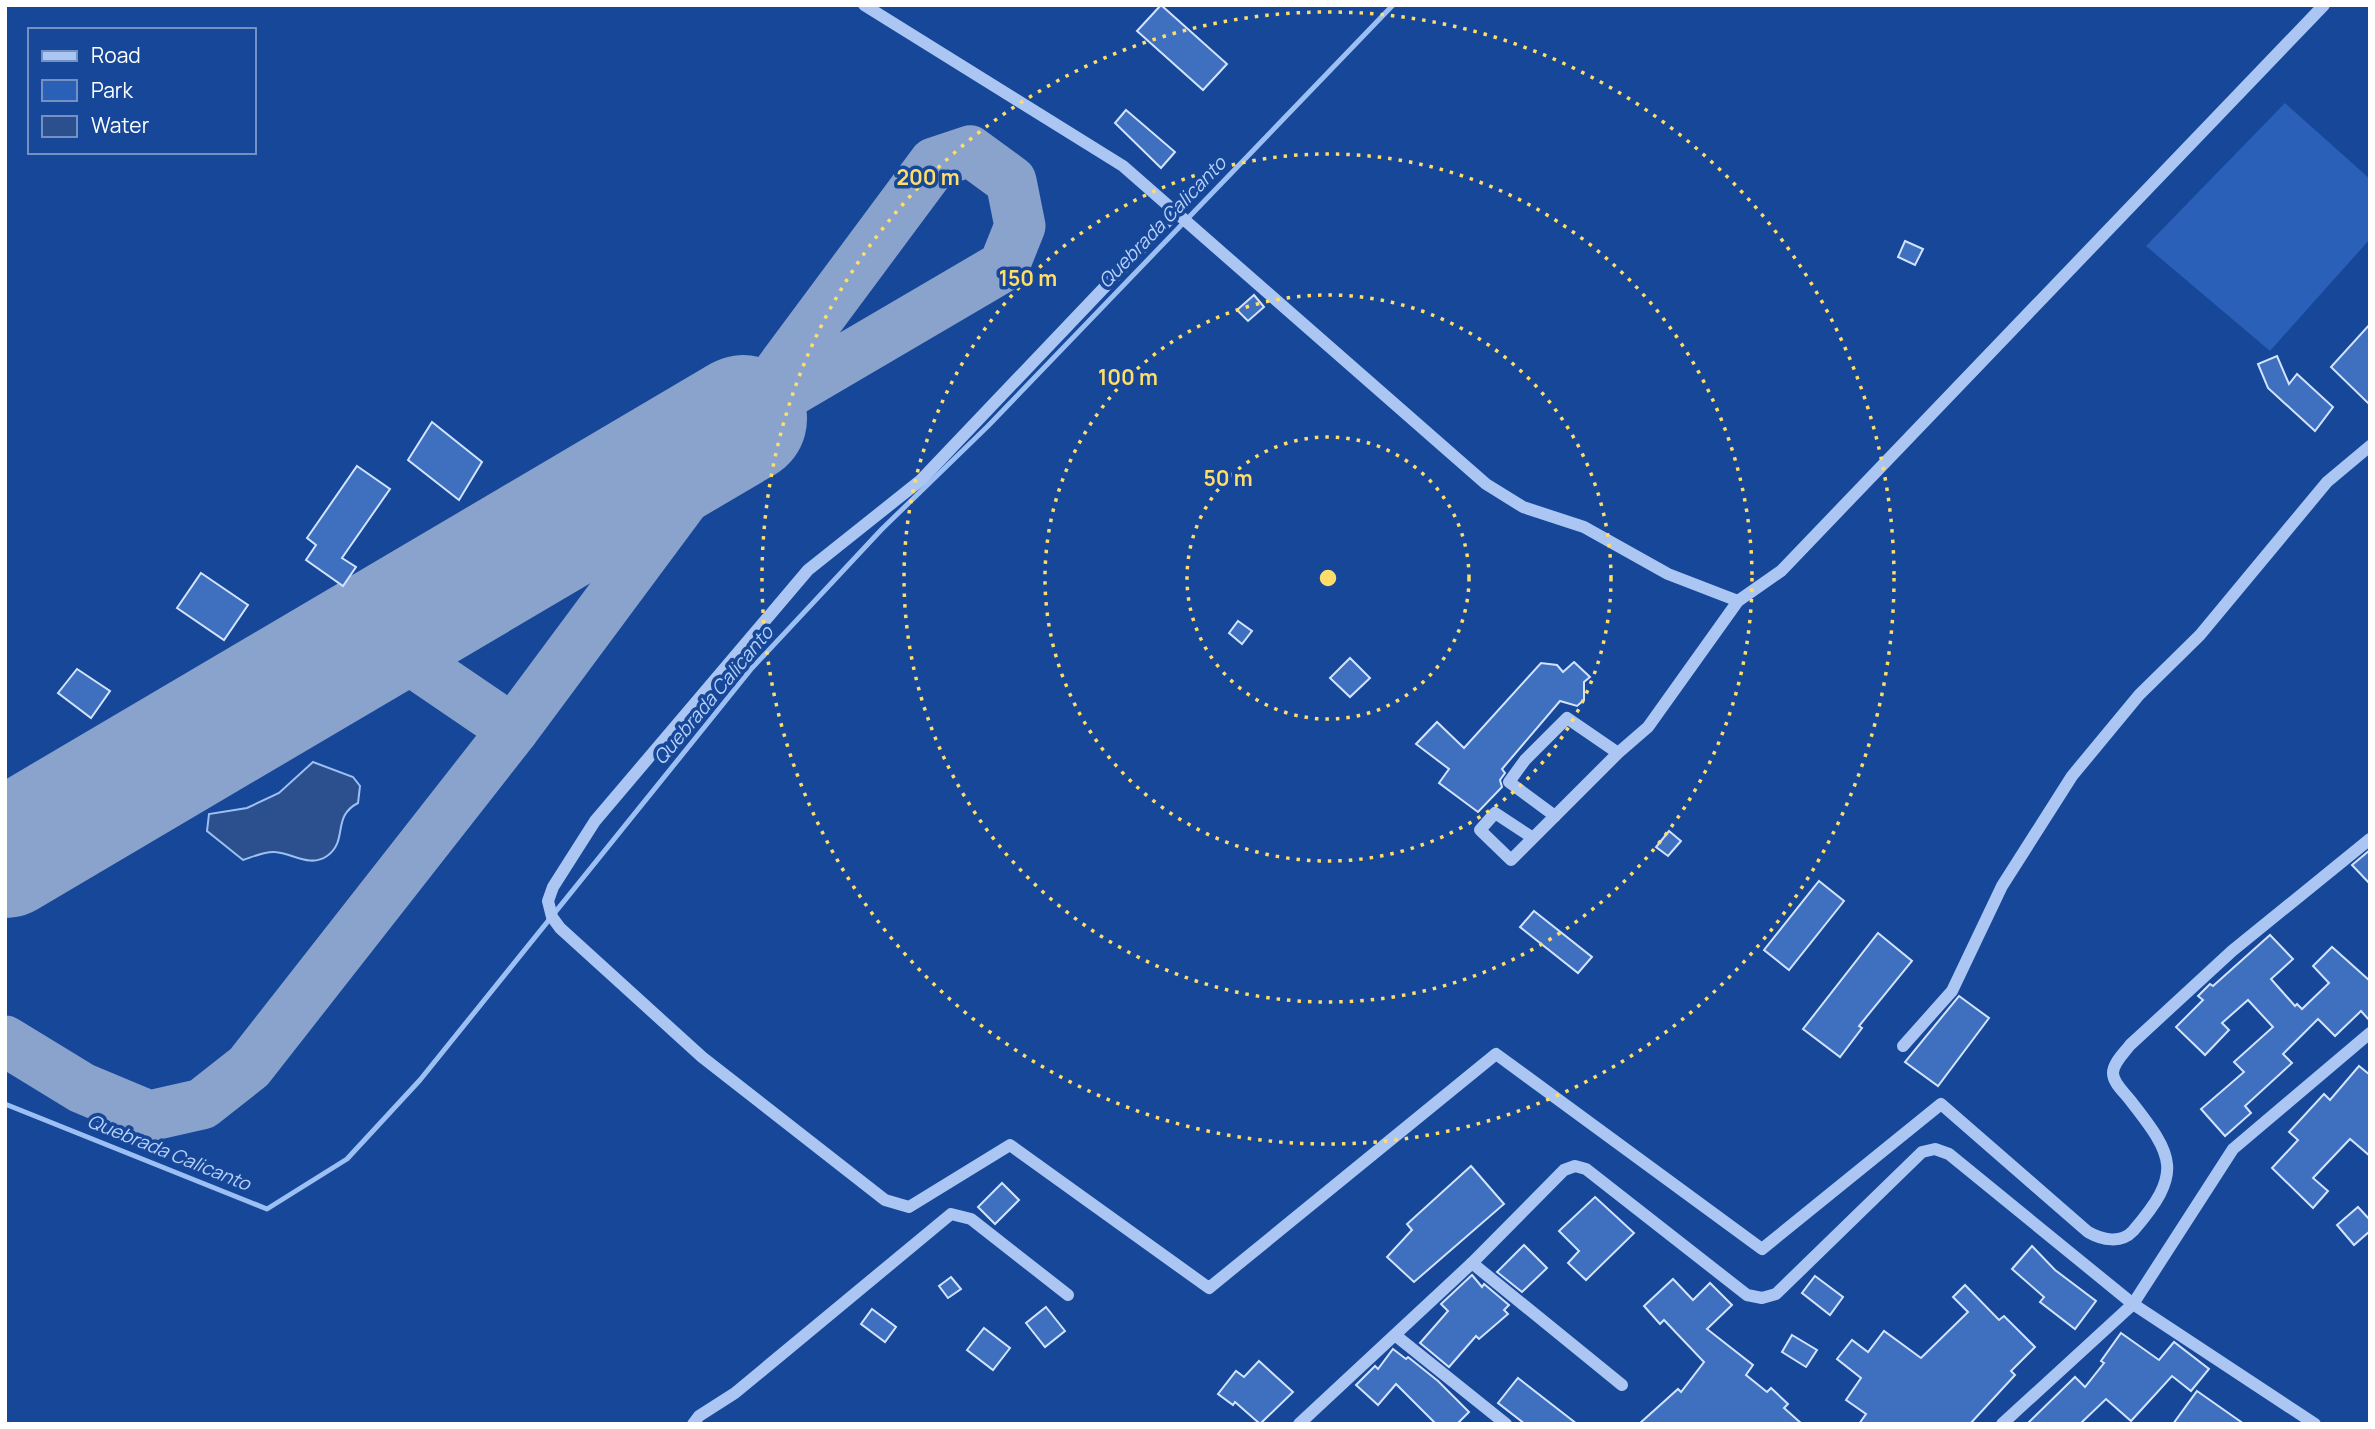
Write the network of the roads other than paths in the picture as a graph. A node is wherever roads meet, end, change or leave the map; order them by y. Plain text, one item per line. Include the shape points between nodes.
1 (864, 5) edge
2 (2323, 5) edge
3 (1178, 212) junction
4 (2370, 446) edge
5 (1738, 601) junction
6 (1618, 752) junction
7 (1555, 816) junction
8 (1533, 838) dead end
9 (2370, 839) edge
10 (2370, 1033) edge
11 (1903, 1046) dead end
12 (1472, 1264) junction
13 (1068, 1295) dead end
14 (2133, 1304) junction
15 (1395, 1335) junction
16 (1622, 1385) dead end
17 (693, 1424) edge
18 (1299, 1424) edge
19 (1506, 1424) edge
20 (2002, 1424) edge
21 (2315, 1424) edge

1 - 3 street via 1123,166
2 - 5 street via 1781,571
3 - 5 street via 1486,484 1524,507 1584,527 1668,574
3 - 9 street via 921,481 808,570 595,821 548,901 560,928 702,1057 885,1200 909,1208 1010,1145 1209,1288 1496,1054 1762,1249 1941,1104 2088,1232 2120,1238 2129,1235 2158,1202 2167,1171 2156,1132 2116,1082 2116,1064 2130,1045 2232,951
4 - 11 street via 2326,482 2200,635 2139,695 2072,776 2002,886 1952,991
5 - 6 street via 1648,727
6 - 7 street
6 - 7 street via 1567,718 1541,743 1509,782
7 - 8 street
10 - 14 street via 2233,1149
12 - 14 street via 1564,1170 1575,1166 1586,1169 1746,1295 1762,1298 1776,1294 1922,1152 1935,1149 1949,1154
12 - 15 street
12 - 16 street
13 - 17 street via 971,1219 951,1214
14 - 20 street
14 - 21 street
15 - 18 street
15 - 19 street

